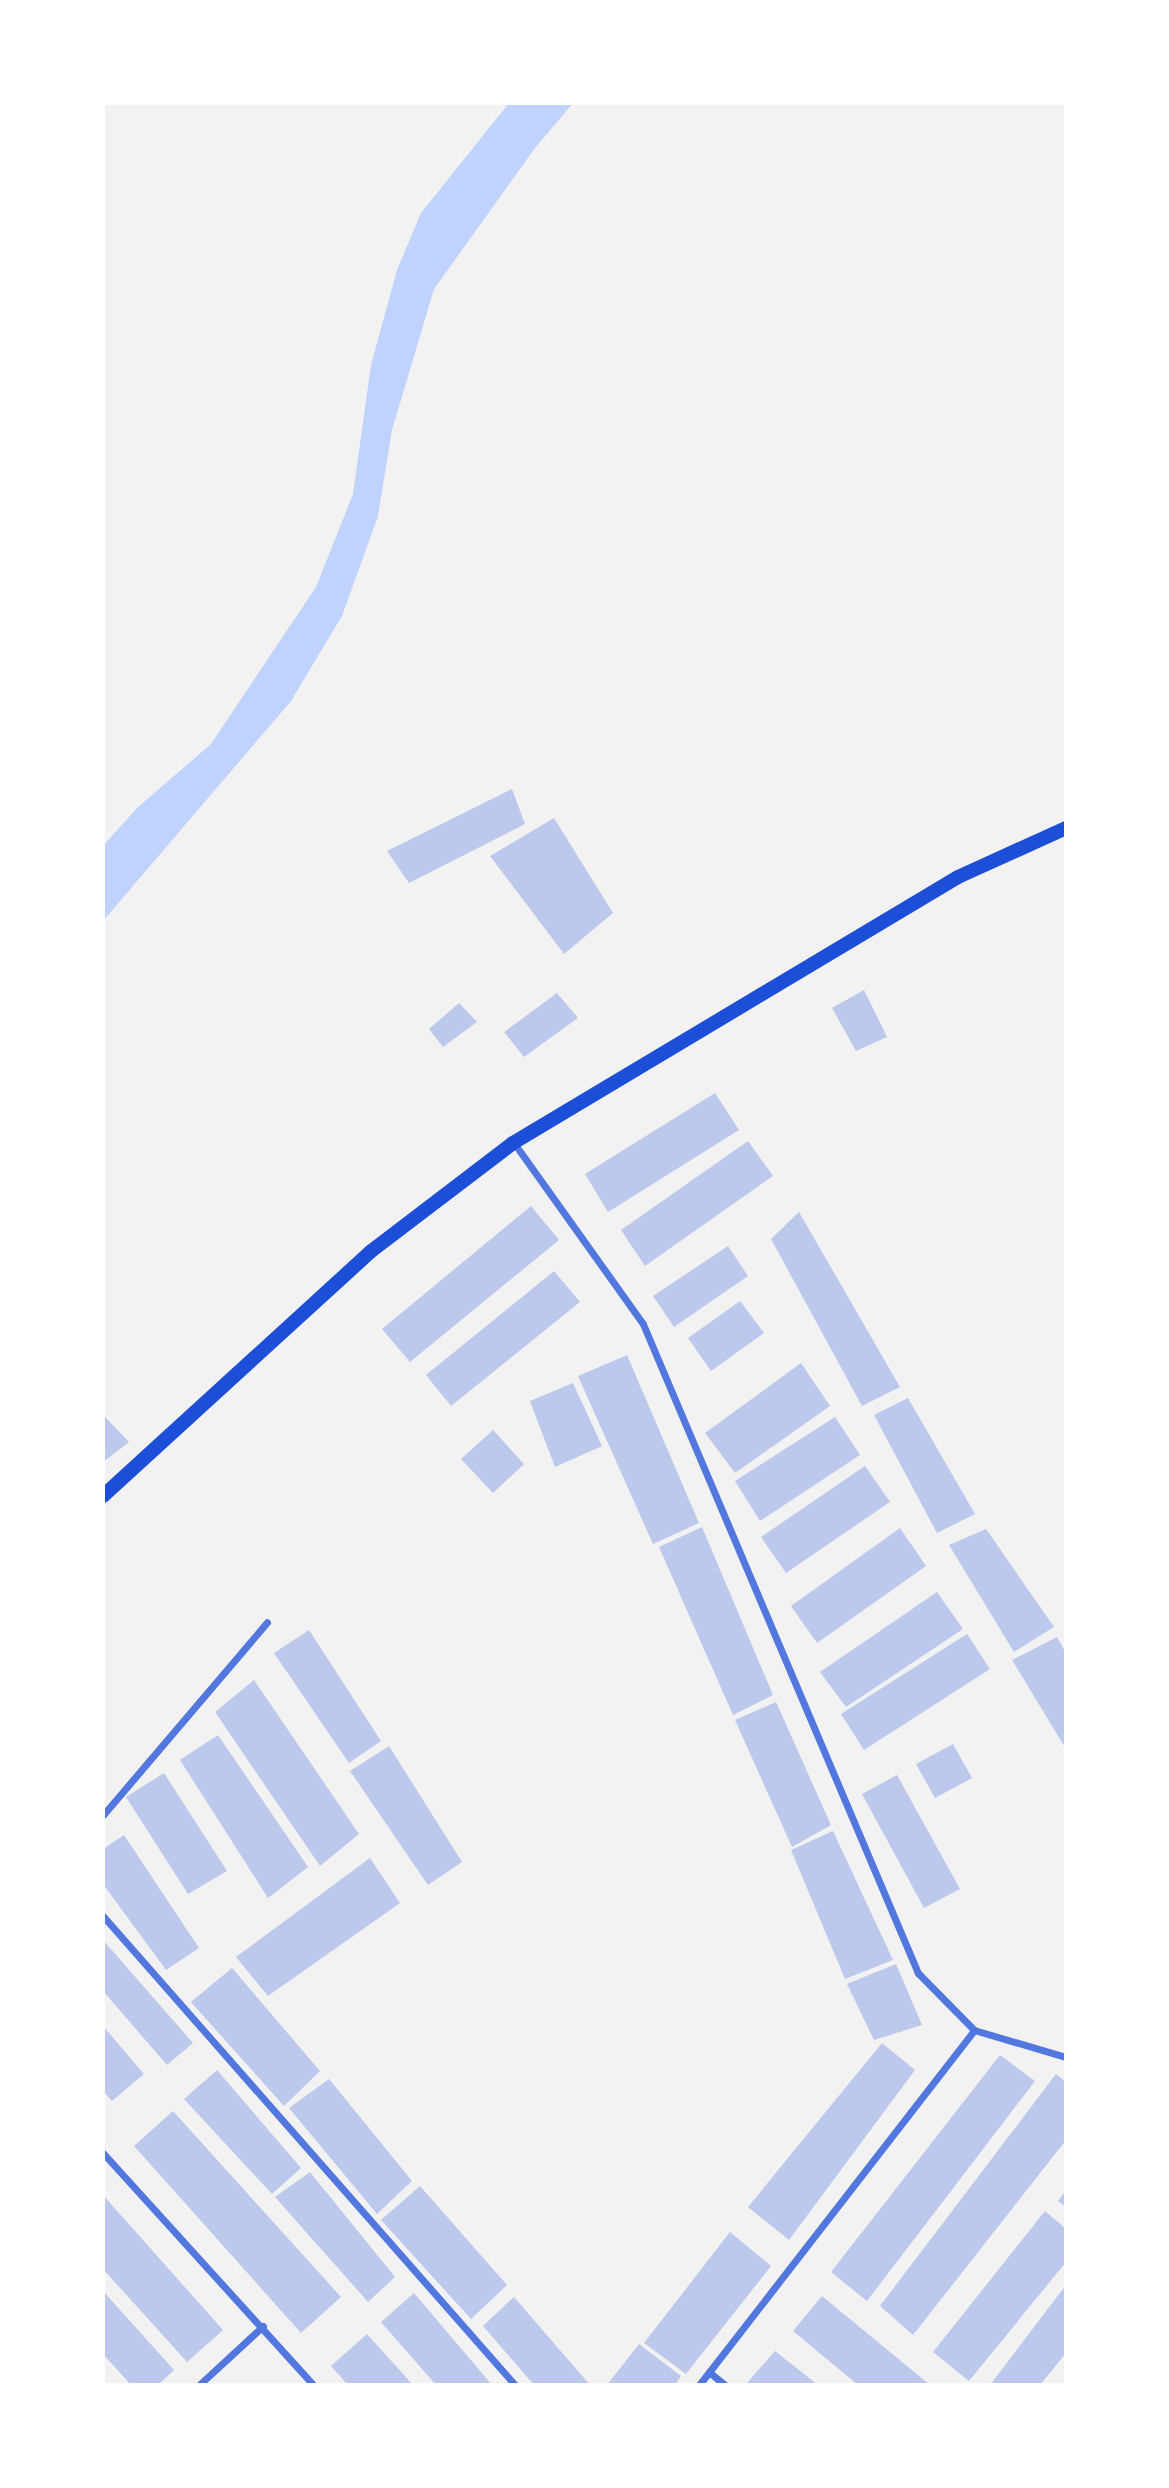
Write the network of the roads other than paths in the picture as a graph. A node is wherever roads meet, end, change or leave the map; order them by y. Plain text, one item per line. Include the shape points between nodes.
1 (1066, 828) edge
2 (513, 1143) junction
3 (103, 1496) edge
4 (267, 1622) dead end
5 (103, 1815) edge
6 (103, 1916) edge
7 (974, 2030) junction
8 (1066, 2057) edge
9 (103, 2153) edge
10 (263, 2326) junction
11 (709, 2372) junction
12 (199, 2385) edge
13 (313, 2385) edge
14 (514, 2385) edge
15 (699, 2385) edge
16 (726, 2385) edge

1 - 2 main road via 958,877
2 - 3 main road via 370,1252
2 - 7 street via 643,1324 918,1973
4 - 5 street
6 - 14 street
7 - 8 street
7 - 11 street
9 - 10 street
10 - 12 street
10 - 13 street
11 - 15 street
11 - 16 street

